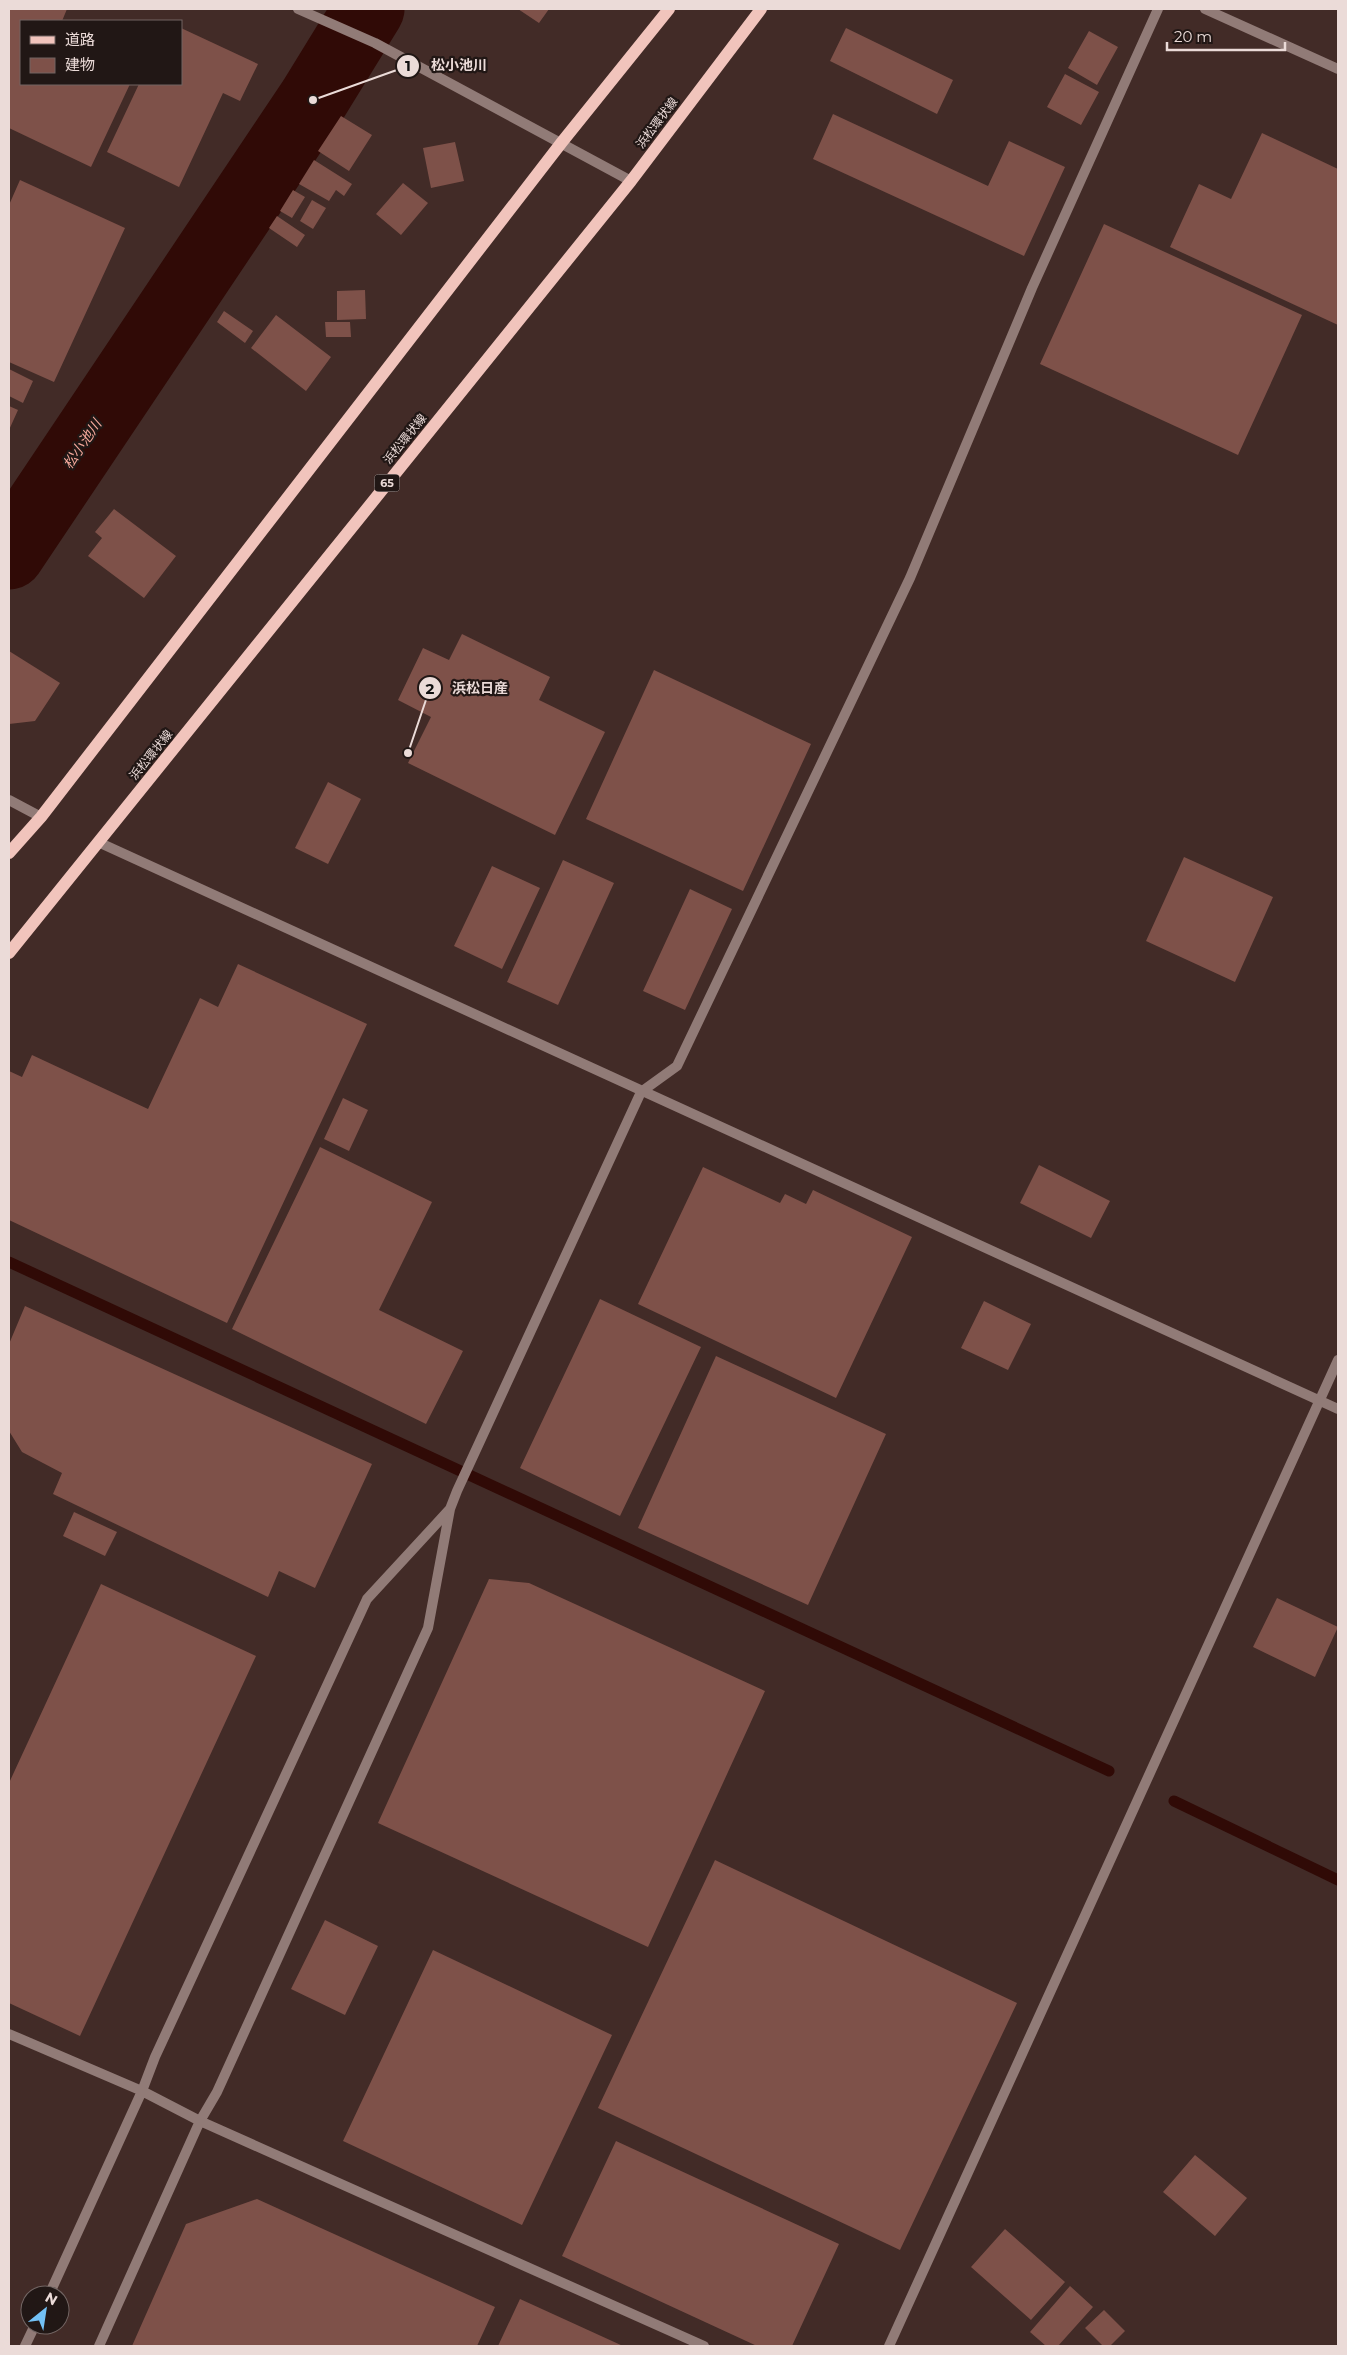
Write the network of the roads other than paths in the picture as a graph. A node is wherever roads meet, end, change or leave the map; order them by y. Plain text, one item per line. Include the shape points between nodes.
1 (669, 9) edge
2 (761, 9) edge
3 (1158, 9) edge
4 (1205, 9) edge
5 (301, 10) edge
6 (1338, 69) edge
7 (562, 142) junction
8 (631, 181) junction
9 (9, 800) edge
10 (41, 816) junction
11 (98, 842) junction
12 (9, 853) edge
13 (9, 953) edge
14 (641, 1092) junction
15 (1338, 1360) edge
16 (1321, 1401) junction
17 (1338, 1409) edge
18 (450, 1509) junction
19 (9, 2034) edge
20 (142, 2091) junction
21 (200, 2121) junction
22 (54, 2285) edge
23 (99, 2346) edge
24 (704, 2346) edge
25 (889, 2346) edge

1 - 7 main road
2 - 8 main road, 浜松環状線 / 65
3 - 14 street via 1032,288 910,578 801,810 678,1066
4 - 6 street
5 - 7 street via 376,43
7 - 8 street
7 - 10 main road
8 - 11 main road, 浜松環状線 / 65
9 - 10 street
10 - 12 main road
11 - 13 main road, 浜松環状線 / 65
11 - 14 street
14 - 16 street
14 - 18 street
15 - 16 street
16 - 17 street
16 - 25 street
18 - 20 street via 366,1599 154,2057
18 - 21 street via 428,1628 217,2092
19 - 20 street
20 - 21 street
20 - 22 street
21 - 23 street
21 - 24 street

